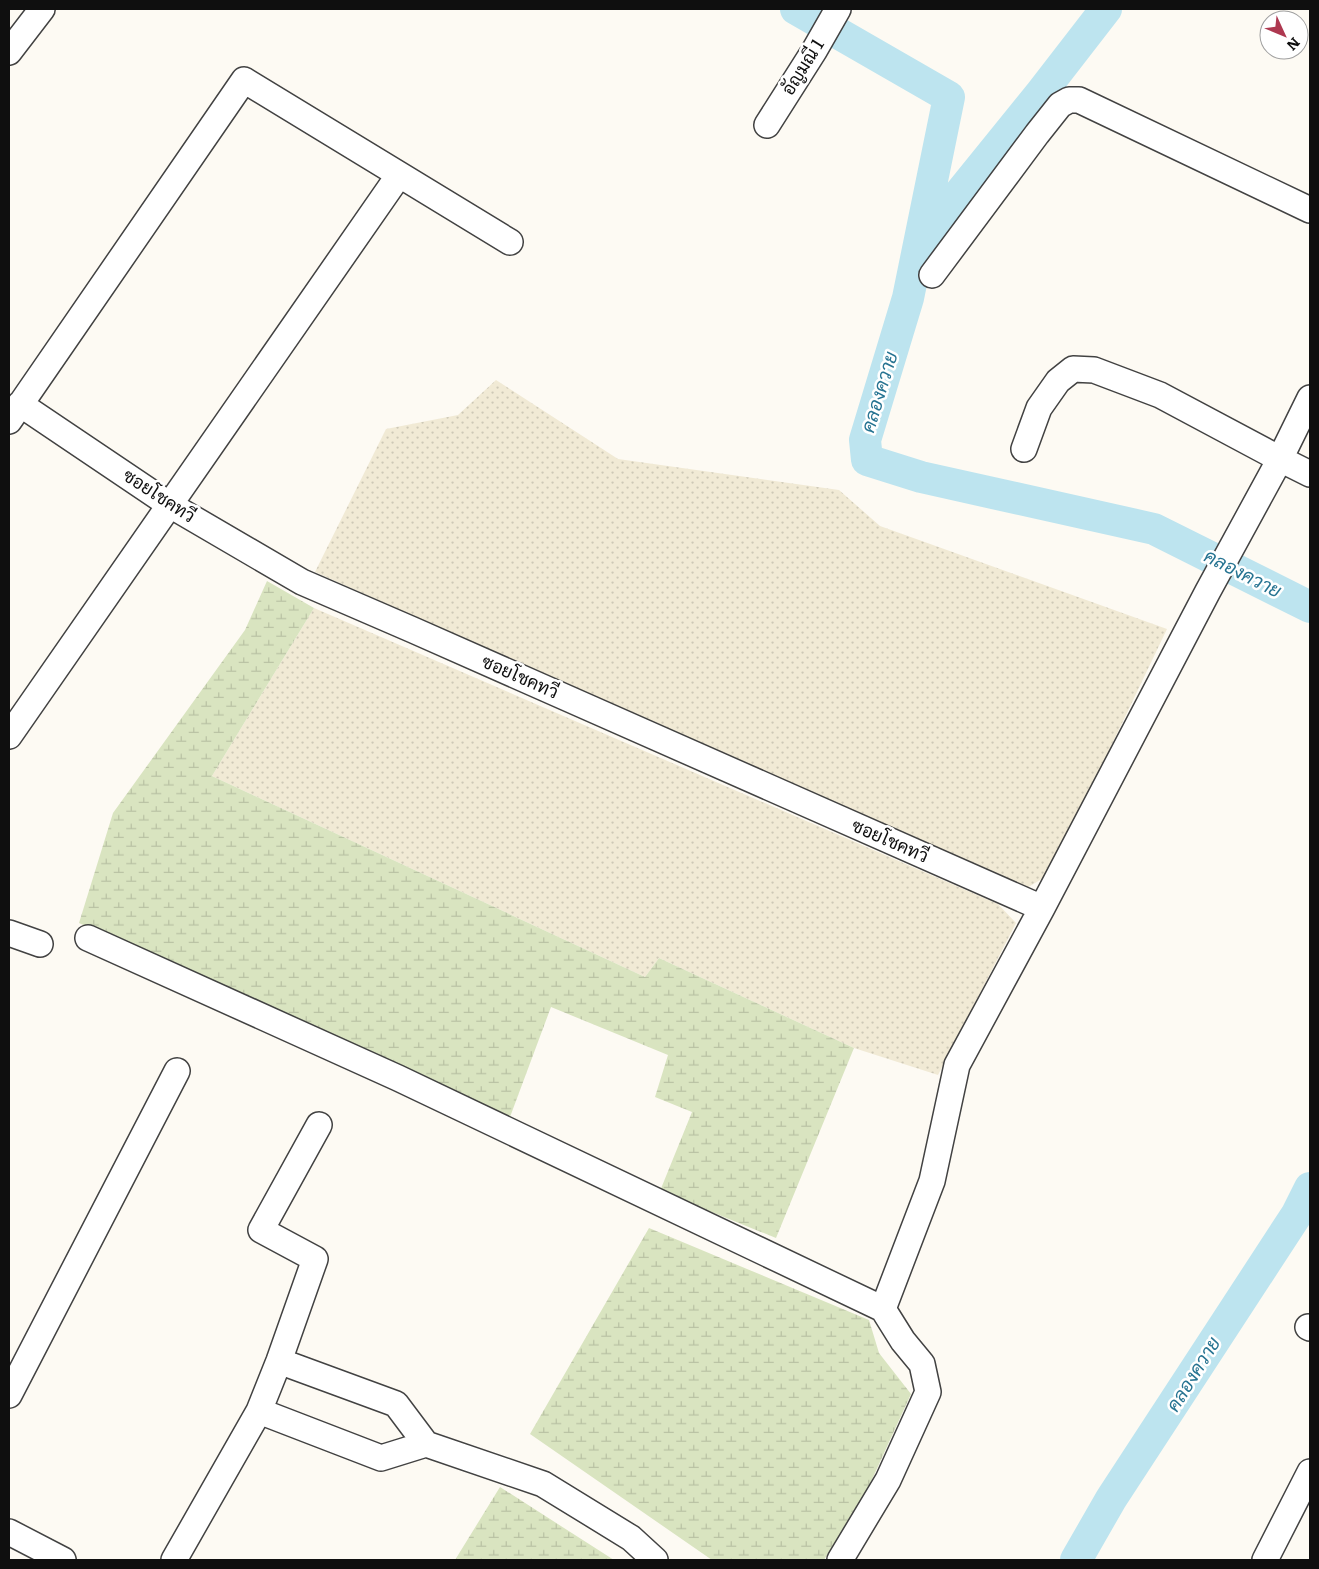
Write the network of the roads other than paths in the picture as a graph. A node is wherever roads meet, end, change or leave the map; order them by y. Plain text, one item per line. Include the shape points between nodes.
1 (42, 9) edge
2 (838, 9) edge
3 (9, 52) edge
4 (767, 125) dead end
5 (399, 175) junction
6 (1310, 210) edge
7 (510, 242) dead end
8 (932, 275) dead end
9 (1310, 398) edge
10 (14, 413) edge
11 (1024, 449) dead end
12 (1280, 459) junction
13 (1310, 474) edge
14 (170, 505) junction
15 (9, 736) edge
16 (1042, 908) junction
17 (9, 933) edge
18 (88, 938) dead end
19 (40, 944) dead end
20 (177, 1071) dead end
21 (319, 1125) dead end
22 (882, 1309) junction
23 (279, 1361) junction
24 (9, 1395) edge
25 (259, 1411) junction
26 (426, 1444) junction
27 (1310, 1472) edge
28 (9, 1532) edge
29 (63, 1560) edge
30 (174, 1560) edge
31 (655, 1560) edge
32 (840, 1560) edge
33 (1264, 1560) edge

1 - 3 street
2 - 4 street, อัญมณี 1
5 - 7 street
5 - 10 street via 244,80
5 - 14 street
6 - 8 street via 1080,100 1069,100 1037,134
9 - 12 street
10 - 14 street, ซอยโชคทวี
11 - 12 street via 1039,408 1058,381 1073,369 1094,370 1160,395
12 - 13 street
12 - 16 street
14 - 15 street
14 - 16 street, ซอยโชคทวี via 302,582
16 - 22 street via 957,1065 932,1181
17 - 19 street
18 - 22 street via 398,1078
20 - 24 street
21 - 23 street via 261,1230 315,1258
22 - 32 street via 922,1364 928,1392 888,1480
23 - 25 street
23 - 26 street via 396,1404
25 - 26 street via 381,1458
25 - 30 street
26 - 31 street via 543,1484 631,1538
27 - 33 street
28 - 29 street

